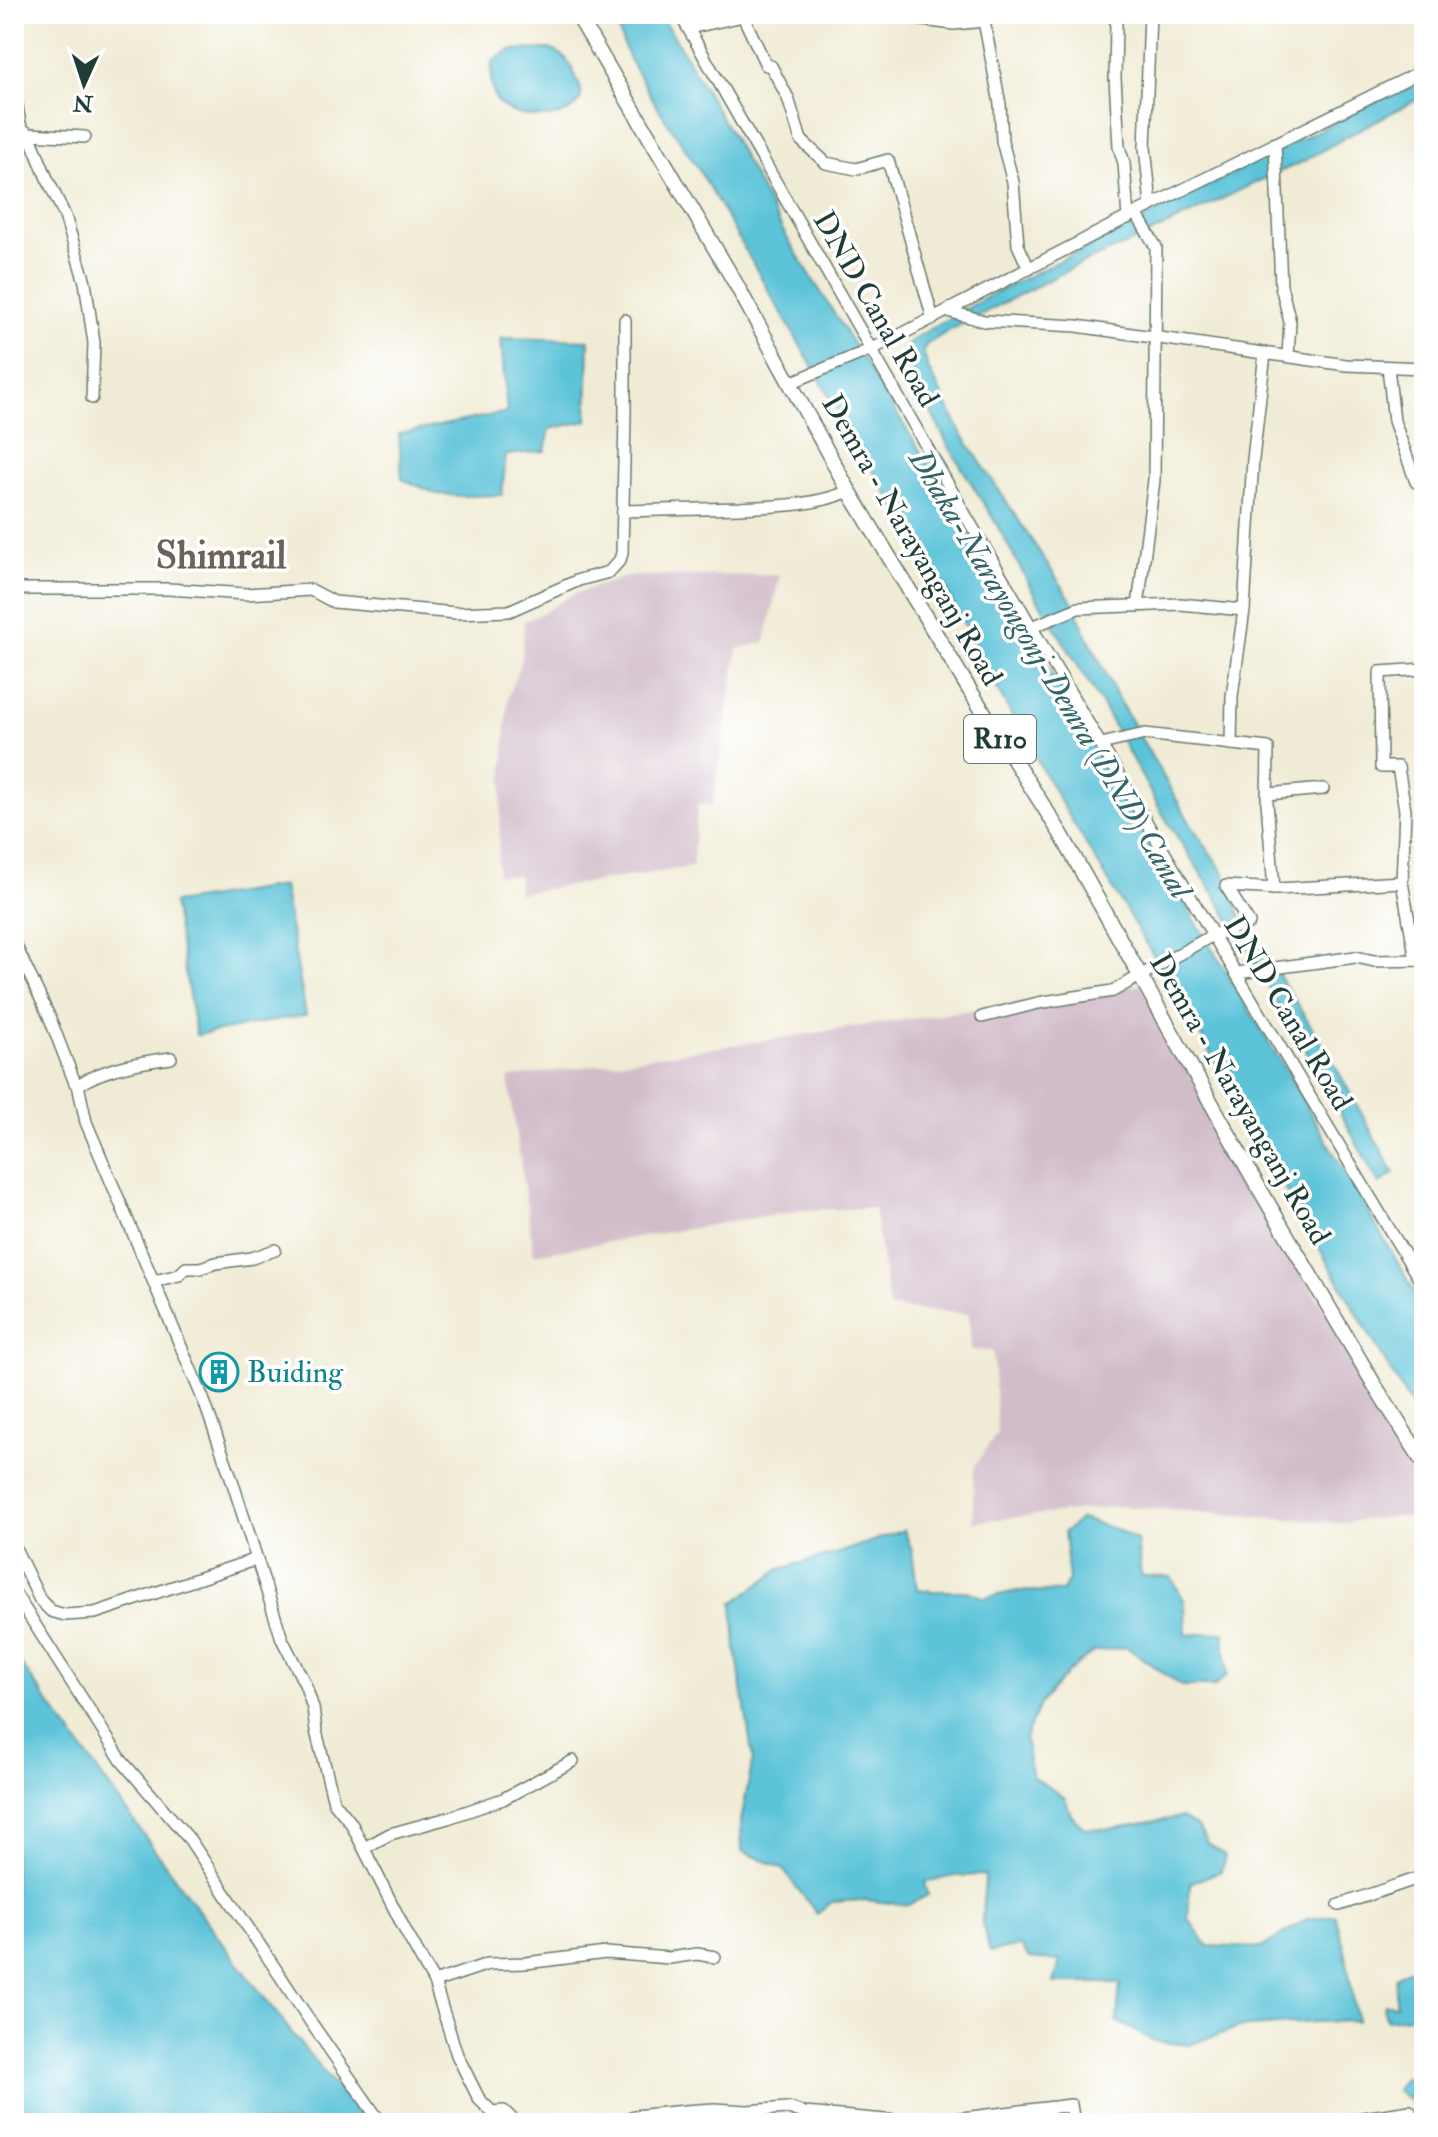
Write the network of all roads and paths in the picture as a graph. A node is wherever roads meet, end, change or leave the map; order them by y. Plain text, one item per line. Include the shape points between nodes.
1 (577, 14) edge
2 (680, 14) edge
3 (911, 14) edge
4 (1150, 14) edge
5 (746, 15) edge
6 (984, 18) edge
7 (1116, 22) dead end
8 (689, 28) junction
9 (1424, 70) edge
10 (14, 89) edge
11 (29, 134) junction
12 (85, 137) dead end
13 (1275, 143) junction
14 (1151, 205) junction
15 (1132, 216) junction
16 (1029, 269) junction
17 (948, 311) junction
18 (933, 319) junction
19 (625, 320) dead end
20 (1154, 339) junction
21 (872, 349) junction
22 (1265, 353) junction
23 (1288, 356) junction
24 (1388, 367) junction
25 (1424, 368) edge
26 (790, 383) junction
27 (92, 398) dead end
28 (1416, 482) dead end
29 (849, 491) junction
30 (623, 511) junction
31 (14, 589) edge
32 (1138, 606) junction
33 (1244, 610) junction
34 (1032, 627) junction
35 (1424, 669) edge
36 (1101, 744) junction
37 (1231, 744) junction
38 (1323, 789) dead end
39 (1268, 794) junction
40 (1402, 882) junction
41 (1274, 889) junction
42 (1213, 935) junction
43 (14, 942) edge
44 (1420, 960) edge
45 (1237, 973) junction
46 (1140, 974) junction
47 (982, 1017) dead end
48 (171, 1058) dead end
49 (78, 1085) junction
50 (275, 1250) dead end
51 (154, 1281) junction
52 (1424, 1287) edge
53 (1424, 1463) edge
54 (14, 1546) edge
55 (257, 1559) junction
56 (14, 1592) edge
57 (573, 1761) dead end
58 (364, 1848) junction
59 (1424, 1876) edge
60 (1339, 1905) dead end
61 (715, 1957) dead end
62 (434, 1982) junction
63 (853, 2120) edge
64 (381, 2123) edge
65 (516, 2123) edge
66 (616, 2123) edge
67 (1074, 2123) edge
68 (1330, 2123) edge
69 (1413, 2123) edge

1 - 26 main road, Demra - Narayanganj Road / R110
2 - 8 street, DND Canal Road
3 - 6 street via 954,24
4 - 14 street via 1145,147
5 - 8 street
5 - 18 street via 766,65 788,98 801,140 826,163 856,169 888,160
6 - 16 street via 1013,182 1018,245
7 - 15 street via 1119,147
8 - 21 street, DND Canal Road
9 - 13 street
10 - 11 street via 20,124
11 - 12 street
11 - 27 street via 65,216 85,282 94,343
13 - 14 street
13 - 23 street via 1281,286 1290,322
14 - 15 street
15 - 16 street
15 - 20 street via 1156,247
16 - 17 street
17 - 18 street
17 - 20 street via 984,321 1077,326
18 - 21 street
19 - 30 street
20 - 22 street
20 - 32 street via 1154,480
21 - 26 street
21 - 34 street, DND Canal Road
22 - 23 street
22 - 33 street
23 - 24 street
24 - 25 street
24 - 28 street via 1394,421
26 - 29 main road, Demra - Narayanganj Road / R110
29 - 30 street via 812,503
29 - 46 main road, Demra - Narayanganj Road / R110 via 1061,834
30 - 31 street via 622,553 615,567 509,611 456,613 334,602 311,590 246,594
32 - 33 street
32 - 34 street via 1078,608
33 - 37 street
34 - 36 street, DND Canal Road
35 - 40 street via 1380,672 1381,767 1398,767 1405,810
36 - 37 street via 1145,734
36 - 42 street, DND Canal Road
37 - 39 street via 1268,748
38 - 39 street
39 - 41 street
40 - 41 street
40 - 44 street
41 - 42 street via 1226,886 1249,923
42 - 45 street, DND Canal Road
42 - 46 street
43 - 49 street
44 - 45 street via 1356,957
45 - 52 street, DND Canal Road
46 - 47 street via 1113,991
46 - 53 main road, Demra - Narayanganj Road / R110 via 1260,1189
48 - 49 street via 119,1068
49 - 51 street via 86,1122
50 - 51 street via 186,1268
51 - 55 street via 204,1401
54 - 55 street via 40,1600 51,1611 79,1616
55 - 58 street via 282,1639 313,1708 334,1802
56 - 64 street via 122,1761 190,1840
57 - 58 street via 503,1799 390,1834
58 - 62 street
59 - 60 street
61 - 62 street via 606,1953 488,1964
62 - 65 street via 457,2055 479,2099
63 - 66 street via 788,2108 714,2109 634,2116
63 - 67 street via 929,2122 1071,2105
68 - 69 street via 1410,2111

